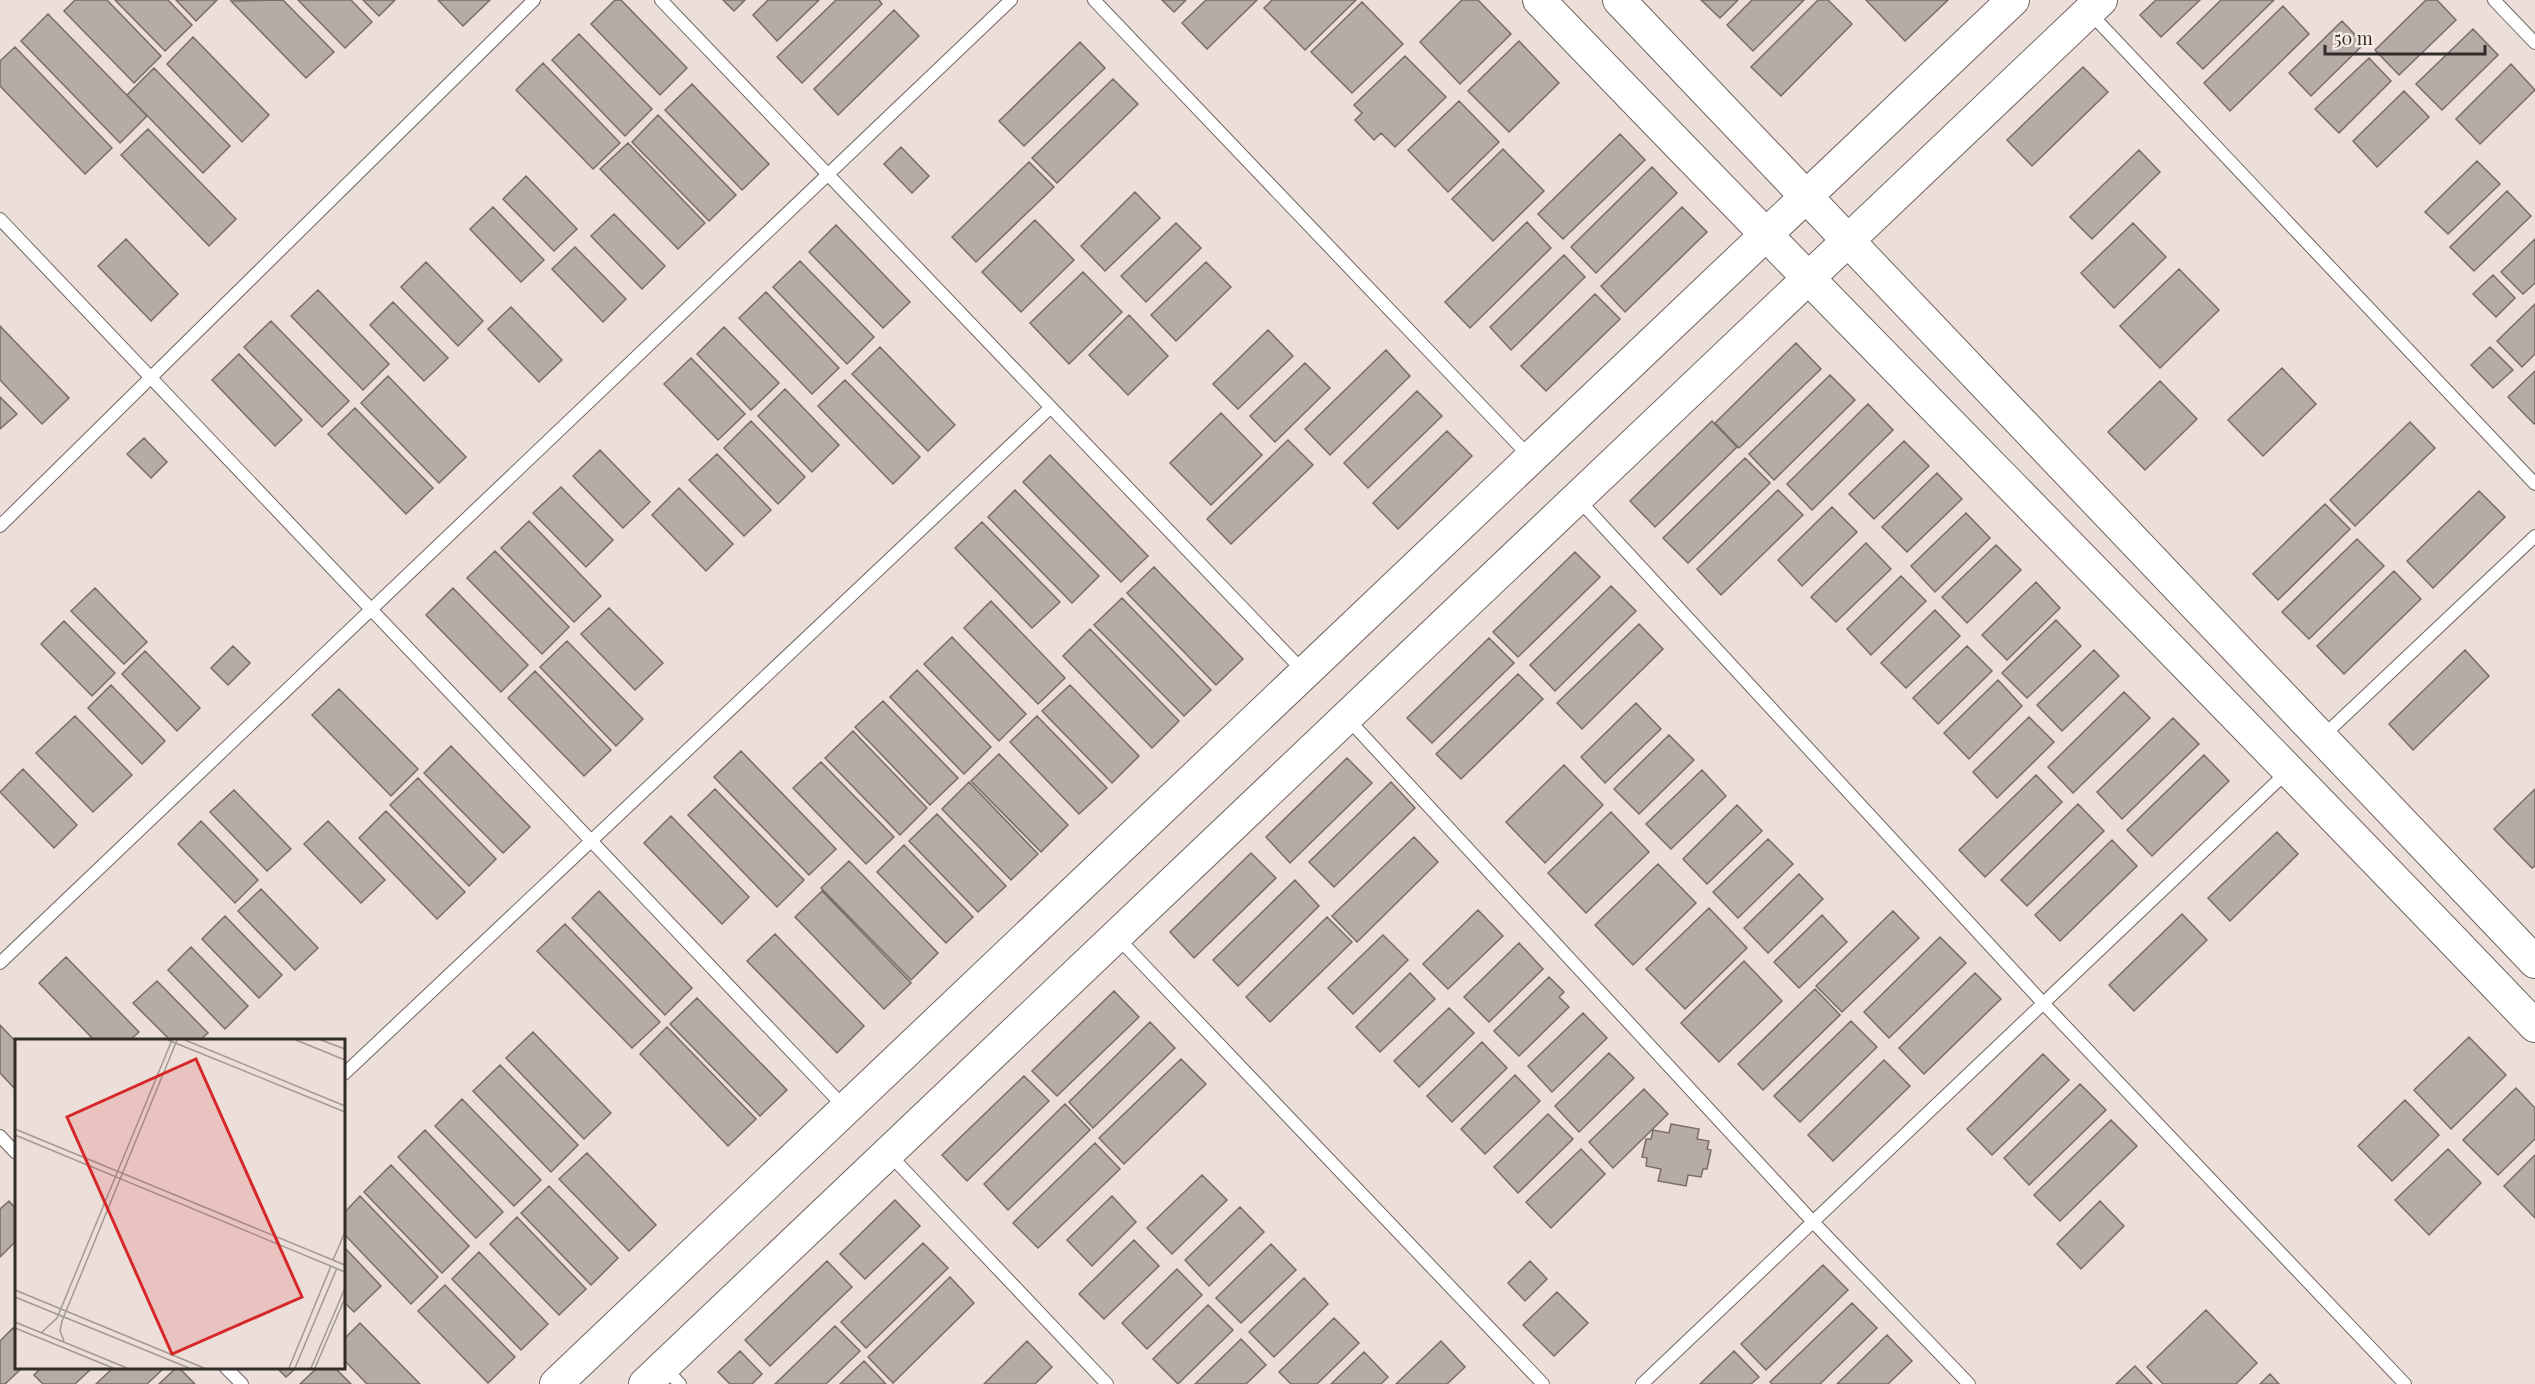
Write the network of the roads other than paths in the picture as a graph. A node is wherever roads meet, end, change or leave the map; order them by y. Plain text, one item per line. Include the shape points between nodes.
1 (534, 0) edge
2 (662, 0) edge
3 (1011, 0) edge
4 (1094, 0) edge
5 (1539, 0) edge
6 (1619, 0) edge
7 (2013, 0) edge
8 (2494, 0) edge
9 (2095, 6) edge
10 (2535, 43) edge
11 (827, 175) junction
12 (1806, 197) junction
13 (0, 219) edge
14 (1765, 236) junction
15 (1848, 241) junction
16 (1809, 278) junction
17 (151, 378) junction
18 (1050, 408) junction
19 (1531, 458) junction
20 (2535, 484) edge
21 (1577, 498) junction
22 (0, 526) edge
23 (2535, 536) edge
24 (371, 609) junction
25 (1305, 673) junction
26 (1347, 717) junction
27 (2320, 739) junction
28 (2290, 769) junction
29 (591, 841) junction
30 (1116, 936) junction
31 (0, 963) edge
32 (2535, 963) edge
33 (2044, 1004) junction
34 (2535, 1026) edge
35 (345, 1073) edge
36 (846, 1109) junction
37 (0, 1136) edge
38 (15, 1152) edge
39 (888, 1153) junction
40 (1814, 1223) junction
41 (227, 1369) edge
42 (663, 1378) edge
43 (242, 1384) edge
44 (556, 1384) edge
45 (1107, 1384) edge
46 (1543, 1384) edge
47 (1642, 1384) edge
48 (1969, 1384) edge
49 (2405, 1384) edge

1 - 17 lane
2 - 11 lane
3 - 11 lane
4 - 19 lane
5 - 14 street
6 - 12 street
7 - 12 street
8 - 10 lane
9 - 15 street
9 - 20 lane
11 - 18 lane
11 - 24 lane
12 - 14 street
12 - 15 street
13 - 17 lane
14 - 16 street
14 - 19 street
15 - 16 street
15 - 27 street
16 - 21 street
16 - 28 street
17 - 22 lane
17 - 24 lane
18 - 25 lane
18 - 29 lane
19 - 25 street
21 - 26 street
21 - 33 lane
23 - 27 lane
24 - 29 lane
24 - 31 lane
25 - 36 street
26 - 30 street
26 - 40 lane
27 - 32 street
28 - 33 lane
28 - 34 street
29 - 35 lane
29 - 36 lane
30 - 39 street
30 - 46 lane
33 - 40 lane
33 - 49 lane
36 - 44 street
37 - 38 lane
39 - 42 street
39 - 45 lane
40 - 47 lane
40 - 48 lane
41 - 43 lane

